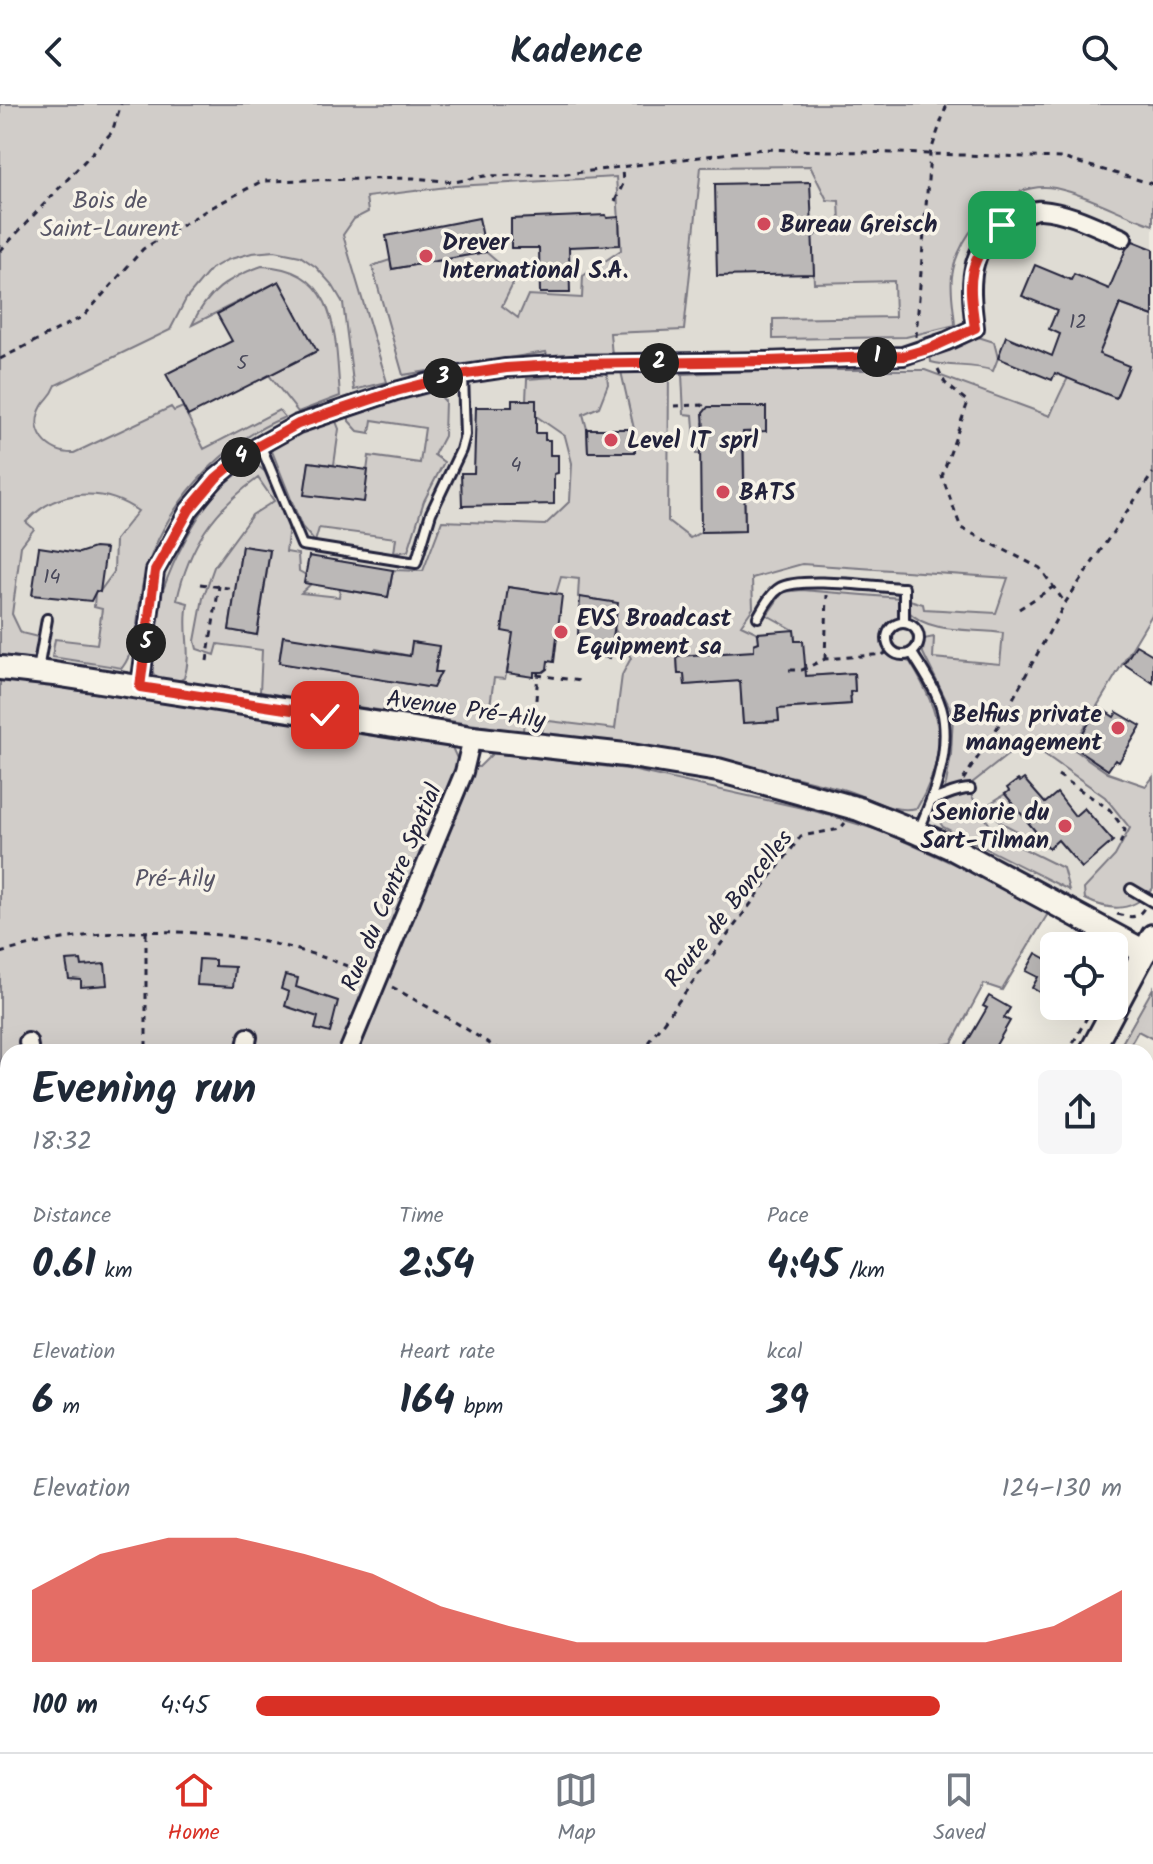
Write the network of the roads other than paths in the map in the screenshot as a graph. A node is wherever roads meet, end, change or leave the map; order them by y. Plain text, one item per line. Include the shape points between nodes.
1 (1123, 238) dead end
2 (463, 374) junction
3 (260, 443) junction
4 (758, 617) dead end
5 (47, 619) dead end
6 (904, 623) junction
7 (912, 653) junction
8 (0, 668) edge
9 (38, 671) junction
10 (140, 687) junction
11 (472, 738) junction
12 (970, 789) dead end
13 (932, 800) junction
14 (918, 833) junction
15 (1131, 889) dead end
16 (1152, 901) edge
17 (1149, 944) edge
18 (351, 1044) edge
19 (1095, 1044) edge

1 - 2 street via 1037,209 1002,225 982,246 972,269 975,328 903,356 571,364
2 - 3 street via 346,406
2 - 3 lane via 465,435 416,563 302,545
3 - 10 street via 216,478 189,510 155,571
4 - 6 lane via 781,587 804,583 904,588
5 - 9 lane
6 - 7 lane via 915,628 919,638
6 - 7 lane via 888,634 890,649
7 - 13 lane via 944,720 943,757
8 - 9 street, Avenue Pré-Aily
9 - 10 street, Avenue Pré-Aily
10 - 11 street, Avenue Pré-Aily
11 - 14 street, Avenue Pré-Aily via 718,770 859,809
11 - 18 street, Rue du Centre Spatial via 464,772
12 - 13 lane
13 - 14 lane
14 - 17 street, Avenue Pré-Aily via 1082,918
15 - 16 lane
17 - 19 street

